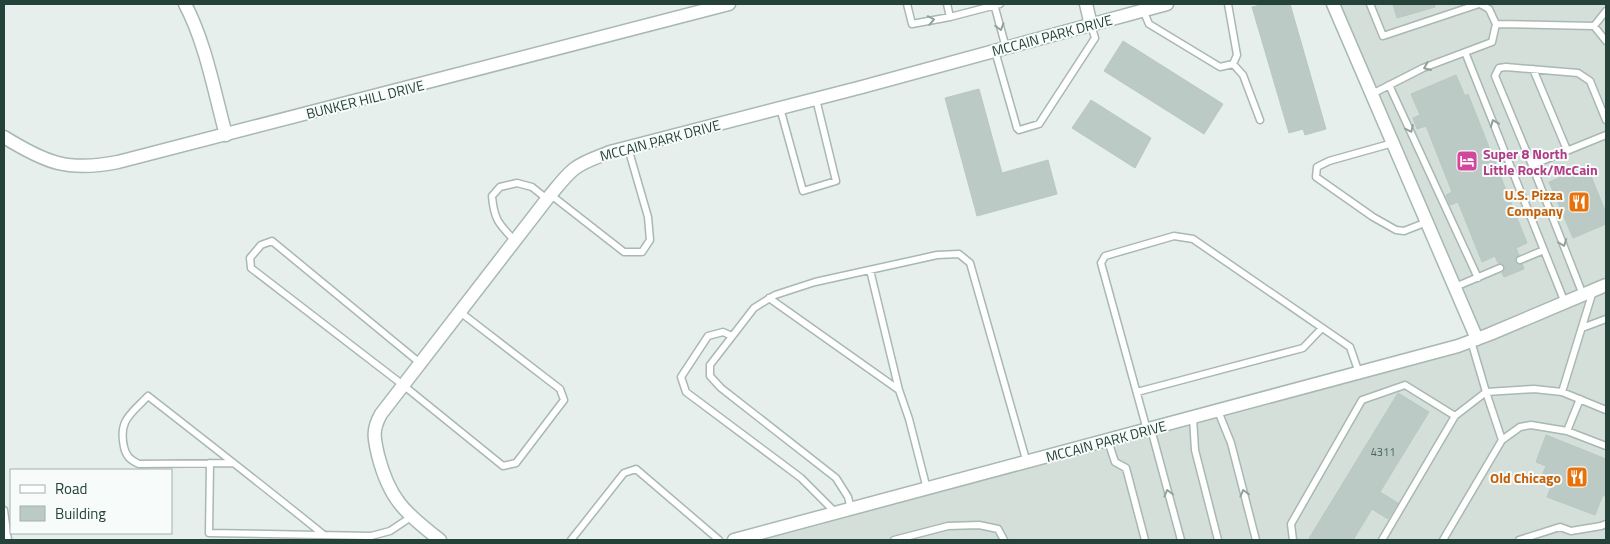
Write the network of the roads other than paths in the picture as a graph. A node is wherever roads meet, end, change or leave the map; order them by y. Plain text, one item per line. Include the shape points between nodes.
1 (185, 4) edge
2 (729, 4) edge
3 (907, 4) edge
4 (947, 4) edge
5 (996, 4) edge
6 (1086, 4) edge
7 (1167, 4) edge
8 (1228, 4) edge
9 (1333, 4) edge
10 (1370, 4) edge
11 (1480, 4) edge
12 (1143, 10) junction
13 (1606, 11) edge
14 (950, 17) junction
15 (1496, 24) junction
16 (1091, 25) junction
17 (1594, 26) junction
18 (1606, 41) edge
19 (1000, 49) junction
20 (1465, 52) junction
21 (1233, 64) junction
22 (1533, 69) junction
23 (1389, 85) junction
24 (1372, 94) junction
25 (816, 98) junction
26 (780, 108) junction
27 (1260, 120) dead end
28 (1606, 120) edge
29 (226, 135) junction
30 (1606, 135) edge
31 (4, 137) edge
32 (1393, 143) junction
33 (628, 148) junction
34 (1567, 150) junction
35 (1532, 164) junction
36 (549, 197) junction
37 (1427, 222) junction
38 (515, 241) junction
39 (1544, 250) junction
40 (1520, 260) dead end
41 (1500, 268) dead end
42 (870, 270) junction
43 (1478, 278) junction
44 (1606, 286) edge
45 (1455, 288) junction
46 (1588, 293) junction
47 (769, 298) junction
48 (1566, 302) junction
49 (460, 312) junction
50 (1606, 319) edge
51 (1322, 328) junction
52 (1582, 328) junction
53 (732, 336) junction
54 (1474, 340) junction
55 (420, 363) junction
56 (1359, 373) junction
57 (403, 385) junction
58 (899, 390) junction
59 (1137, 392) junction
60 (1486, 392) junction
61 (1562, 392) junction
62 (1580, 399) junction
63 (1606, 410) edge
64 (1218, 411) junction
65 (1455, 416) junction
66 (1192, 418) junction
67 (1149, 430) junction
68 (1567, 430) junction
69 (1502, 440) junction
70 (1108, 441) junction
71 (1606, 446) edge
72 (210, 462) junction
73 (233, 462) junction
74 (1027, 463) junction
75 (928, 489) junction
76 (851, 509) junction
77 (4, 510) edge
78 (836, 513) junction
79 (411, 517) junction
80 (1606, 524) edge
81 (324, 535) junction
82 (8, 540) edge
83 (440, 540) edge
84 (571, 540) edge
85 (720, 540) edge
86 (734, 540) edge
87 (894, 540) edge
88 (1004, 540) edge
89 (1145, 540) edge
90 (1181, 540) edge
91 (1218, 540) edge
92 (1256, 540) edge
93 (1294, 540) edge
94 (1382, 540) edge
95 (1444, 540) edge
96 (1519, 540) edge

1 - 29 street via 201,42
2 - 29 street, BUNKER HILL DRIVE
3 -> 14 lane via 912,24
4 - 14 lane
5 - 14 lane
5 -> 19 lane
6 - 16 street
7 - 12 street, MCCAIN PARK DRIVE
8 - 21 lane via 1237,55
9 - 24 street
10 - 11 lane via 1383,36
11 - 15 lane via 1489,8
12 - 16 street, MCCAIN PARK DRIVE
12 - 21 lane via 1149,24 1220,67
13 - 17 lane
15 - 17 lane
15 - 20 lane via 1492,42
16 - 19 street, MCCAIN PARK DRIVE
16 - 19 lane via 1095,38 1039,124 1019,130
17 - 18 lane
19 - 25 street, MCCAIN PARK DRIVE
20 -> 23 lane
39 -> 20 lane
21 - 27 lane via 1243,75
22 - 28 lane via 1578,73 1585,77 1590,81
22 - 34 lane
22 - 35 lane via 1499,68 1495,76
23 - 24 lane
23 -> 43 lane
24 - 32 street
25 - 26 street, MCCAIN PARK DRIVE
25 - 26 lane via 836,181 803,191
26 - 33 street, MCCAIN PARK DRIVE
29 - 31 street, BUNKER HILL DRIVE via 118,162 84,167 39,157
30 - 34 lane
32 - 37 street
32 - 37 lane via 1329,160 1317,168 1316,177 1396,230 1404,231
33 - 36 street, MCCAIN PARK DRIVE via 610,152 575,168
33 - 36 lane via 648,217 650,240 642,252 624,252
34 - 35 lane
35 -> 46 lane
36 - 38 street, MCCAIN PARK DRIVE
36 - 38 lane via 517,183 500,187 492,196 497,222
37 - 45 street
38 - 49 street, MCCAIN PARK DRIVE
39 - 40 lane
39 - 48 lane
41 - 43 lane
42 - 47 lane via 815,282
42 - 58 lane
42 - 74 lane via 937,255 959,254 970,264
43 - 45 lane
44 - 46 street, MCCAIN PARK DRIVE
45 - 54 street
46 - 48 street, MCCAIN PARK DRIVE
46 - 52 lane
47 - 53 lane via 754,308
47 - 58 lane
48 - 54 street, MCCAIN PARK DRIVE
49 - 55 street, MCCAIN PARK DRIVE
49 - 57 lane via 560,389 564,400 516,463 504,466
50 - 52 lane
51 - 56 lane via 1350,347
51 - 59 lane via 1303,348
51 - 59 lane via 1192,239 1174,236 1105,256 1101,263
52 - 61 lane
53 - 76 lane via 710,365 710,376 836,478 848,497
53 - 78 lane via 724,332 708,336 681,377 686,392 801,478
54 - 56 street, MCCAIN PARK DRIVE
54 - 60 lane
55 - 57 street, MCCAIN PARK DRIVE
55 - 57 lane via 272,241 261,245 250,258 251,268
56 - 64 street, MCCAIN PARK DRIVE
57 - 79 street, MCCAIN PARK DRIVE via 381,414 374,432 387,484
58 - 75 lane
59 - 67 lane
60 - 61 lane via 1534,389
60 - 65 lane
60 - 69 lane
61 - 62 lane
62 - 63 lane
62 - 68 lane
64 - 66 street, MCCAIN PARK DRIVE
92 -> 64 lane via 1231,443
65 - 93 lane via 1405,385 1362,400 1290,524
65 - 94 lane
66 - 67 street, MCCAIN PARK DRIVE
66 - 91 lane via 1195,450
67 - 70 street, MCCAIN PARK DRIVE
90 -> 67 lane
68 - 69 lane via 1531,425 1520,427
68 - 71 lane
69 - 95 lane
70 - 74 street, MCCAIN PARK DRIVE
70 - 89 lane via 1115,462 1126,468
72 - 73 lane
72 - 73 lane via 139,464 126,454 123,425 148,396
72 - 81 lane via 208,533
73 - 81 lane
74 - 75 street, MCCAIN PARK DRIVE
75 - 76 street, MCCAIN PARK DRIVE
76 - 78 street, MCCAIN PARK DRIVE
77 - 82 lane
78 - 86 street, MCCAIN PARK DRIVE
79 - 81 lane via 380,535
79 - 83 street, MCCAIN PARK DRIVE
80 - 96 lane via 1571,531 1560,527
84 - 85 lane via 624,473 636,469
87 - 88 lane via 948,526 979,525 998,529

